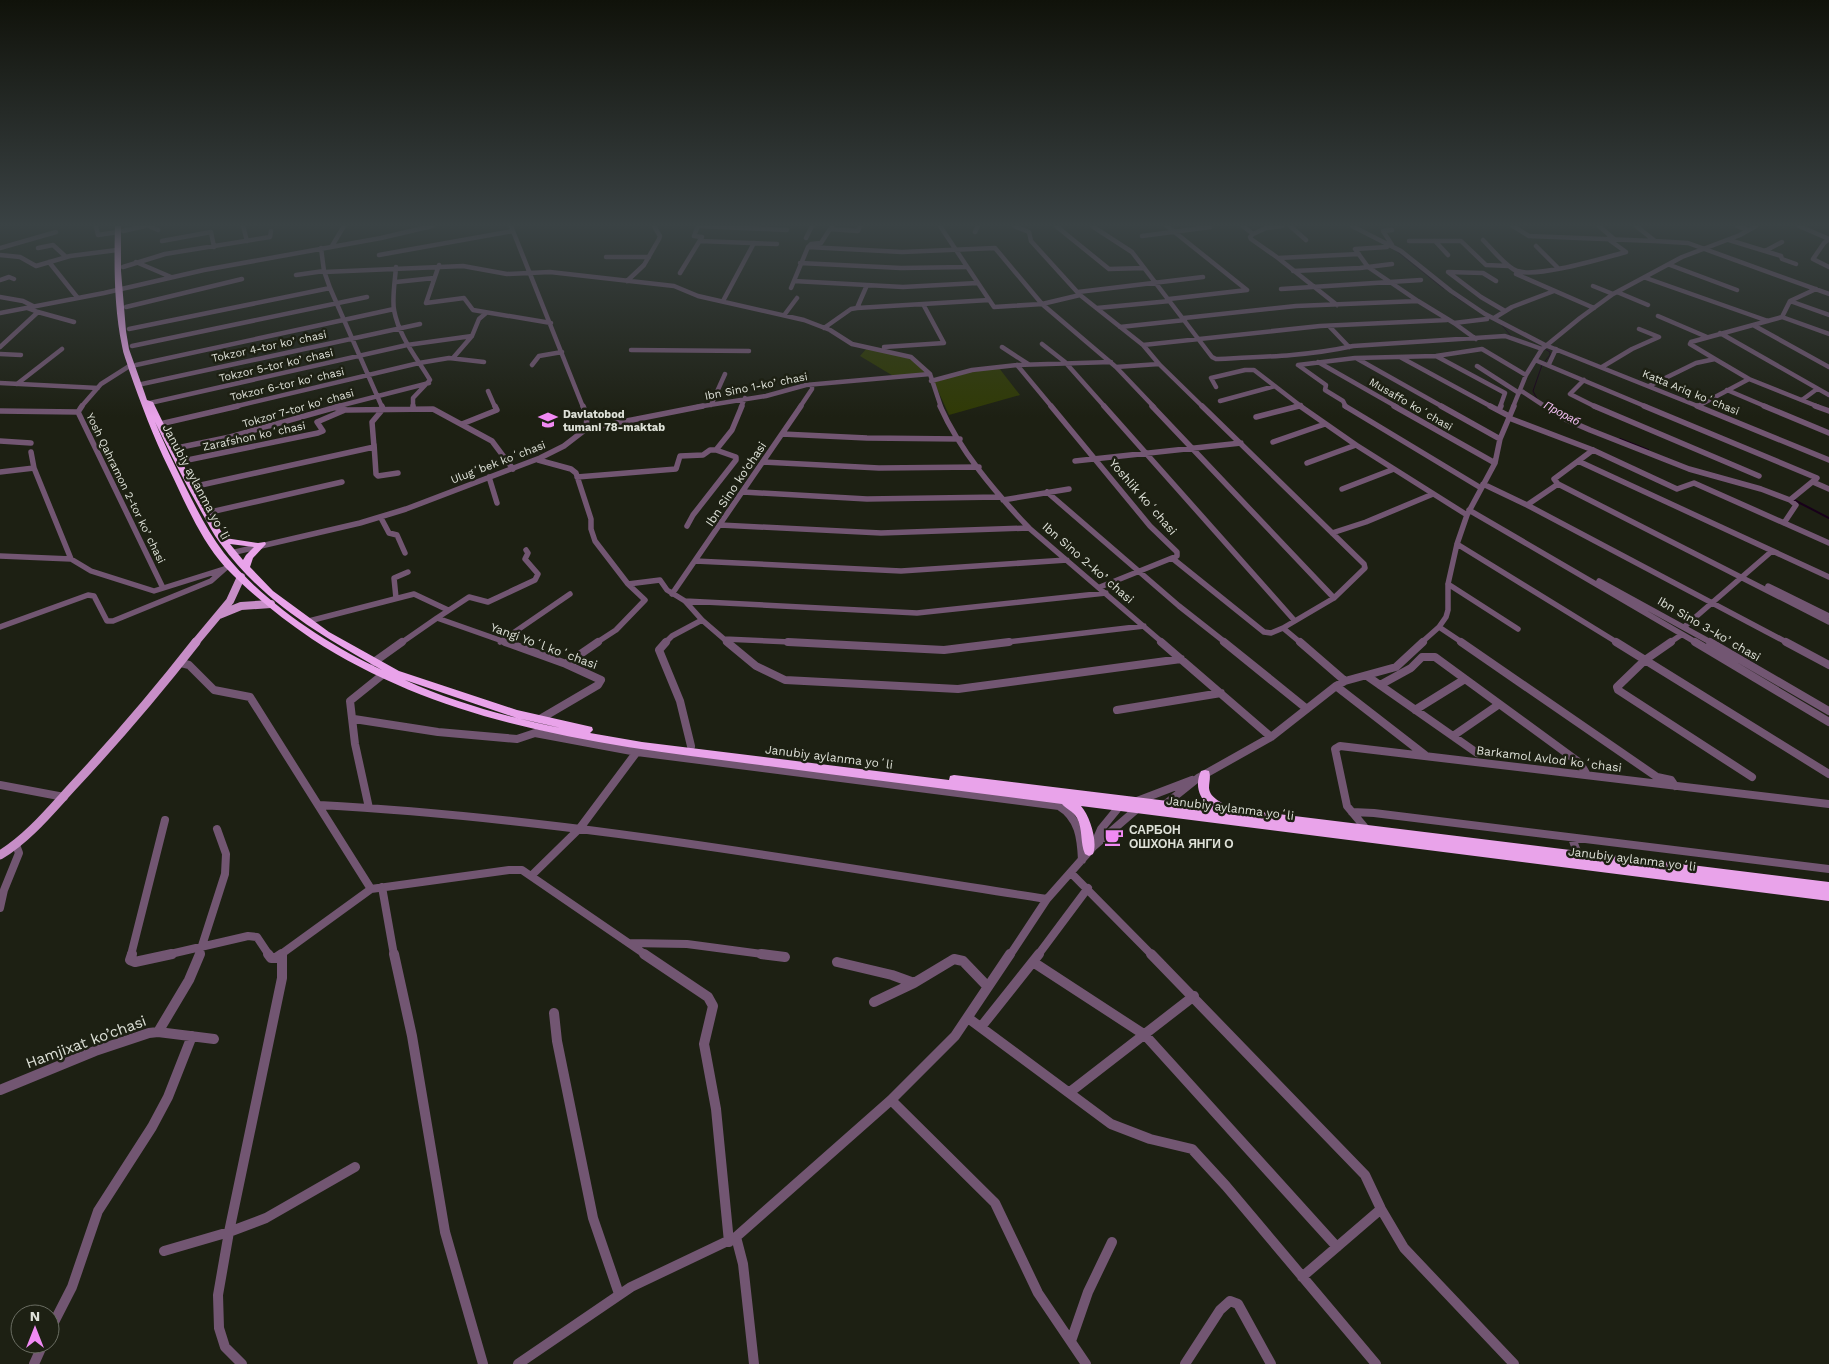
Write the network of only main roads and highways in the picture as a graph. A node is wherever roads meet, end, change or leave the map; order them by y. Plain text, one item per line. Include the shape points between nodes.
1 (122, 290) edge
2 (122, 290) edge
3 (134, 365) junction
4 (222, 540) junction
5 (243, 573) junction
6 (271, 604) junction
7 (218, 615) junction
8 (1201, 776) road end
9 (1054, 799) junction
10 (1137, 805) junction
11 (1230, 813) junction
12 (1088, 853) road end
13 (0, 855) edge
14 (1829, 887) edge
15 (1829, 896) edge

1 - 3 highway, Janubiy aylanma yoʻli
2 - 3 highway, Janubiy aylanma yoʻli via 126,348
3 - 4 highway, Janubiy aylanma yoʻli via 178,462
3 - 5 highway, Janubiy aylanma yoʻli via 143,404 158,440 226,567
4 - 5 highway, Janubiy aylanma yoʻli
4 - 5 highway via 259,544 249,556
5 - 6 highway, Janubiy aylanma yoʻli
5 - 7 main road via 237,590
5 - 10 highway, Janubiy aylanma yoʻli via 326,634 374,662 454,694 540,719 691,746
6 - 7 main road via 242,606
6 - 9 highway, Janubiy aylanma yoʻli via 314,636 381,676 471,709 546,729 639,749
7 - 13 main road via 106,752 16,845
8 - 11 highway via 1204,794
9 - 10 highway, Janubiy aylanma yoʻli via 1119,807
9 - 12 highway via 1073,805 1082,815
10 - 11 highway, Janubiy aylanma yoʻli via 1166,804
10 - 15 highway, Janubiy aylanma yoʻli via 1156,812
11 - 14 highway, Janubiy aylanma yoʻli

